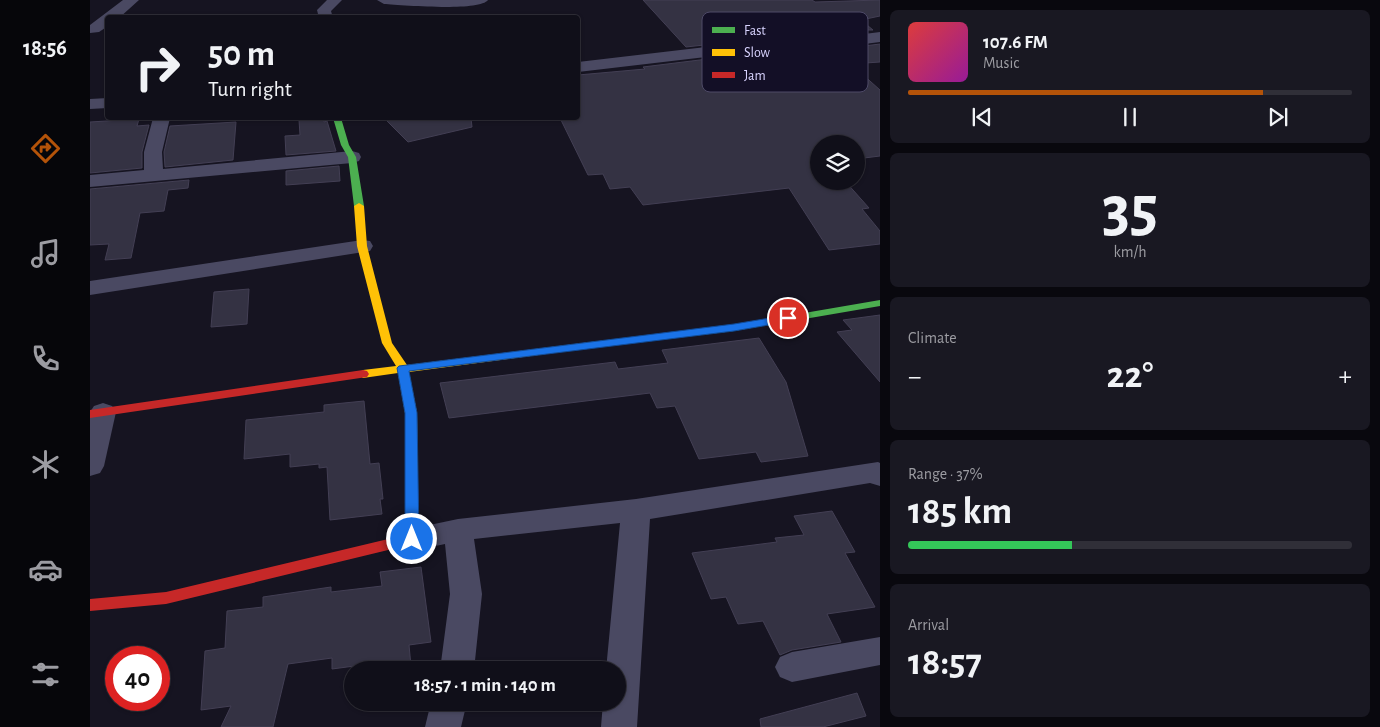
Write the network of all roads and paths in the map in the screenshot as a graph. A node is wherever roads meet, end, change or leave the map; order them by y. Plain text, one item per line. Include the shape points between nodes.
1 (132, 0) edge
2 (335, 0) edge
3 (384, 0) edge
4 (481, 0) edge
5 (112, 15) edge
6 (325, 15) edge
7 (105, 20) edge
8 (90, 29) edge
9 (702, 52) edge
10 (580, 67) edge
11 (105, 103) edge
12 (90, 104) edge
13 (161, 120) edge
14 (338, 120) edge
15 (352, 157) junction
16 (154, 174) junction
17 (90, 181) edge
18 (362, 246) junction
19 (90, 288) edge
20 (880, 303) edge
21 (403, 368) junction
22 (97, 413) edge
23 (90, 466) edge
24 (879, 473) edge
25 (636, 510) junction
26 (458, 530) junction
27 (412, 539) junction
28 (90, 605) edge
29 (880, 651) edge
30 (458, 661) edge
31 (792, 667) dead end
32 (447, 711) edge
33 (443, 727) edge
34 (619, 727) edge

1 - 5 street
2 - 6 street via 324,10
3 - 4 street via 447,3
7 - 8 street
9 - 10 street
11 - 12 street
13 - 16 street via 153,152
14 - 15 street via 344,145
15 - 16 street
15 - 18 street
16 - 17 street
18 - 19 street
18 - 21 street via 388,343
20 - 21 street via 734,328
21 - 22 street
21 - 27 street via 411,413
22 - 23 street
24 - 25 street
25 - 26 street
25 - 34 street
26 - 27 street
26 - 30 street via 466,594
27 - 28 street via 166,598
29 - 31 street
32 - 33 street

